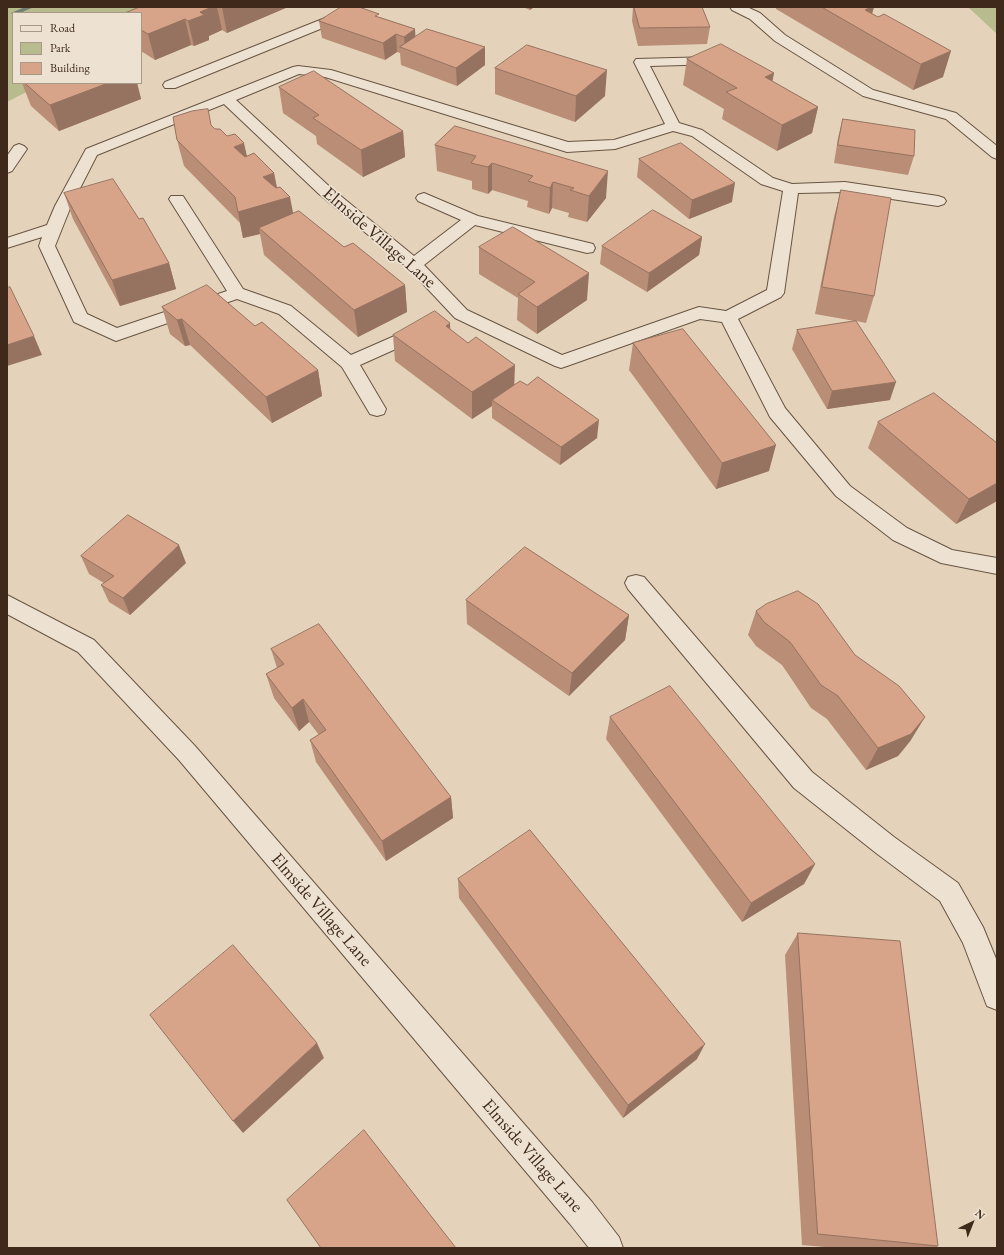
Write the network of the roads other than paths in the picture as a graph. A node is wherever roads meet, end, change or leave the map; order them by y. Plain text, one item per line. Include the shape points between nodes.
1 (737, 7) edge
2 (325, 22) edge
3 (272, 43) junction
4 (294, 60) junction
5 (712, 61) edge
6 (170, 84) dead end
7 (227, 99) junction
8 (673, 126) junction
9 (19, 149) dead end
10 (997, 154) edge
11 (7, 168) edge
12 (791, 189) junction
13 (424, 198) dead end
14 (177, 200) dead end
15 (938, 201) dead end
16 (472, 219) junction
17 (54, 228) junction
18 (7, 243) edge
19 (587, 248) dead end
20 (414, 264) junction
21 (237, 293) junction
22 (728, 317) junction
23 (447, 320) junction
24 (349, 363) junction
25 (377, 409) dead end
26 (997, 566) edge
27 (636, 583) dead end
28 (7, 604) edge
29 (997, 996) edge
30 (608, 1248) edge

1 - 10 street via 754,16 780,38 868,93 951,116
2 - 3 street
3 - 4 street
3 - 6 street
4 - 7 street
4 - 8 street via 326,73 567,147 615,144
5 - 8 street via 641,62
7 - 17 street via 91,152
7 - 20 street, Elmside Village Lane via 325,192
8 - 12 street via 697,133 766,181
9 - 11 street
12 - 15 street via 845,187
12 - 22 street via 775,293
13 - 16 street
14 - 21 street
16 - 19 street
16 - 20 street
17 - 18 street
17 - 21 street via 47,246 80,318 116,335
20 - 23 street, Elmside Village Lane
21 - 24 street via 285,310
22 - 23 street, Elmside Village Lane via 699,313 561,362
22 - 26 street via 777,412 843,491 900,534 941,554
23 - 24 street
24 - 25 street
27 - 29 street via 803,780 949,892 974,936
28 - 30 street, Elmside Village Lane via 86,646 160,725 576,1207

